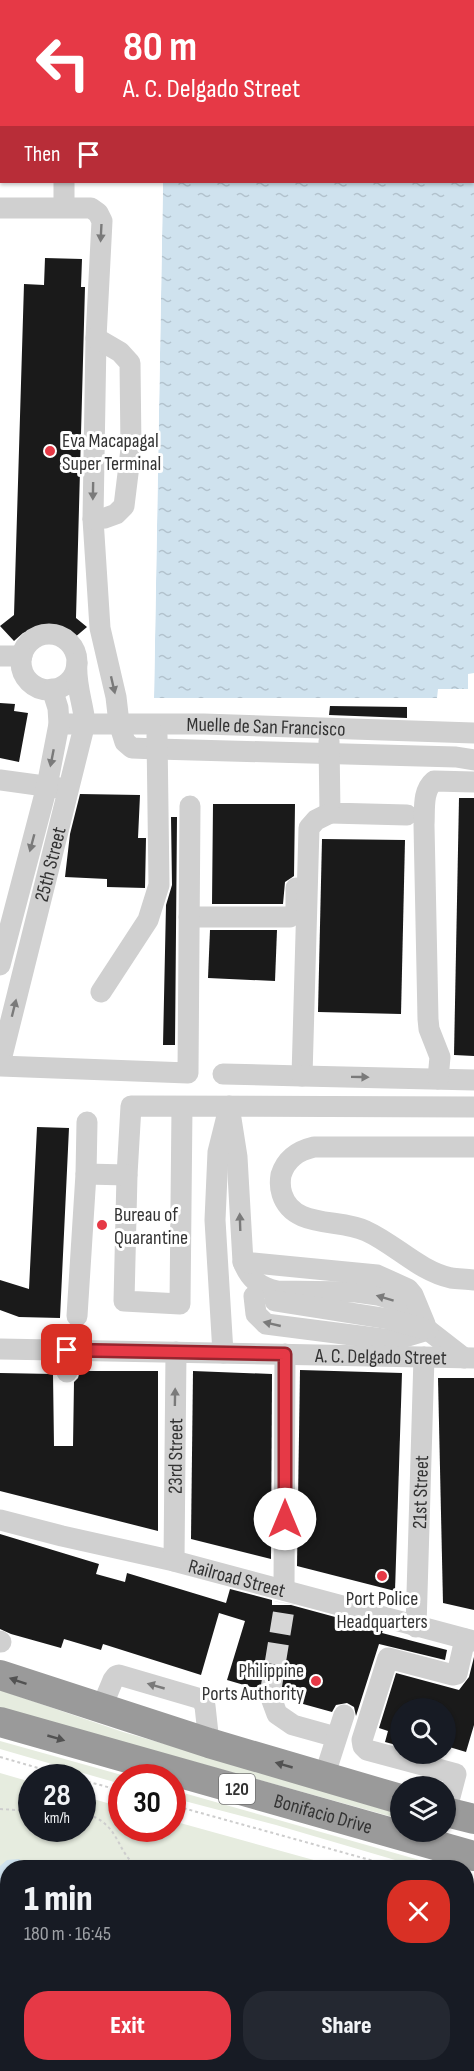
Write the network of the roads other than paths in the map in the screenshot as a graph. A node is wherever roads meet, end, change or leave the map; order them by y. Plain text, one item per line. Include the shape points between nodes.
1 (64, 183) edge
2 (64, 207) junction
3 (0, 208) edge
4 (96, 338) junction
5 (93, 519) junction
6 (0, 656) edge
7 (22, 656) junction
8 (77, 663) junction
9 (52, 689) junction
10 (85, 723) junction
11 (119, 723) junction
12 (59, 724) junction
13 (157, 724) junction
14 (328, 729) junction
15 (474, 733) edge
16 (157, 749) junction
17 (329, 754) junction
18 (474, 760) edge
19 (0, 780) edge
20 (474, 782) edge
21 (47, 786) junction
22 (68, 789) junction
23 (190, 806) dead end
24 (330, 813) junction
25 (407, 815) dead end
26 (297, 840) dead end
27 (189, 917) junction
28 (0, 964) edge
29 (101, 992) dead end
30 (0, 1065) edge
31 (223, 1074) dead end
32 (302, 1076) junction
33 (438, 1078) junction
34 (474, 1080) edge
35 (182, 1107) junction
36 (229, 1107) junction
37 (474, 1107) edge
38 (87, 1122) dead end
39 (474, 1147) edge
40 (86, 1174) junction
41 (127, 1175) junction
42 (245, 1268) junction
43 (474, 1280) edge
44 (77, 1316) dead end
45 (428, 1330) junction
46 (0, 1349) edge
47 (67, 1350) junction
48 (176, 1352) junction
49 (223, 1353) junction
50 (285, 1354) junction
51 (424, 1357) junction
52 (469, 1358) edge
53 (67, 1372) dead end
54 (0, 1520) edge
55 (174, 1561) junction
56 (286, 1595) junction
57 (416, 1627) junction
58 (469, 1640) edge
59 (0, 1675) edge
60 (270, 1695) tunnel mouth
61 (101, 1709) junction
62 (344, 1715) dead end
63 (0, 1722) edge
64 (336, 1737) junction
65 (209, 1743) junction
66 (432, 1776) edge
67 (324, 1777) junction
68 (390, 1796) edge
69 (456, 1814) edge
70 (474, 1819) edge
71 (474, 1856) edge

1 - 2 street
2 - 3 street
2 -> 4 street via 91,208 102,221
4 -> 5 street
4 - 5 street via 130,363 132,449 124,506 117,514
5 -> 11 street via 100,628
6 - 7 street
7 - 8 street, 25th Street via 35,638 53,634 69,642
7 - 9 street via 22,669 29,680 39,688
8 - 9 street via 66,683
8 - 10 street, 25th Street
9 - 12 street, 25th Street
10 - 11 street, Muelle de San Francisco
10 - 12 street, Muelle de San Francisco
10 - 22 street, 25th Street
11 - 13 street, Muelle de San Francisco
11 - 16 street via 128,746
12 -> 21 street, 25th Street
13 - 14 street, Muelle de San Francisco
13 - 16 street
14 - 15 street, Muelle de San Francisco
14 - 17 street
16 - 17 street
16 - 29 street via 159,885 148,920
17 - 18 street
17 - 24 street
19 - 21 street
20 - 33 street via 434,781 426,795 428,1019 440,1057
21 - 22 street
21 -> 28 street, 25th Street
30 -> 22 street, 25th Street
23 - 27 street
24 - 25 street
24 - 32 street via 309,828
26 - 27 street via 296,910 290,918
27 - 30 street via 188,1073
31 - 32 street
32 -> 33 street
33 - 34 street
35 - 36 street
35 - 41 street via 131,1106
35 - 41 street via 180,1304 124,1301
36 - 37 street
42 -> 36 street via 237,1157
36 - 49 street via 218,1152 215,1220
38 - 40 street
39 - 43 street via 314,1147 291,1157 280,1179 280,1190 299,1215 365,1230 430,1269 450,1278
40 - 41 street
40 - 44 street
42 - 45 street via 255,1282 277,1291 356,1292 397,1301
45 -> 42 street via 383,1339 266,1324 256,1314
45 - 52 street
46 - 47 street, A. C. Delgado Street
47 - 48 street, A. C. Delgado Street
47 - 53 street
48 - 49 street, A. C. Delgado Street
55 -> 48 street, 23rd Street
49 - 50 street, A. C. Delgado Street
50 - 51 street, A. C. Delgado Street
50 - 56 street
51 - 52 street, A. C. Delgado Street
51 - 57 street, 21st Street
54 - 55 street, Railroad Street via 63,1526
55 - 56 street, Railroad Street
56 - 57 street, Railroad Street
57 - 58 street, Railroad Street
58 - 66 street via 453,1676 388,1658 362,1740 367,1750
61 -> 59 highway, Bonifacio Drive / 120
60 - 64 street via 277,1714 293,1725
61 - 65 highway, Bonifacio Drive / 120
65 -> 61 street via 201,1699 119,1675
62 - 64 street
63 -> 71 highway, Bonifacio Drive / 120
64 - 67 street
67 -> 65 highway, Bonifacio Drive / 120
67 - 68 highway, Bonifacio Drive / 120
69 - 70 highway

